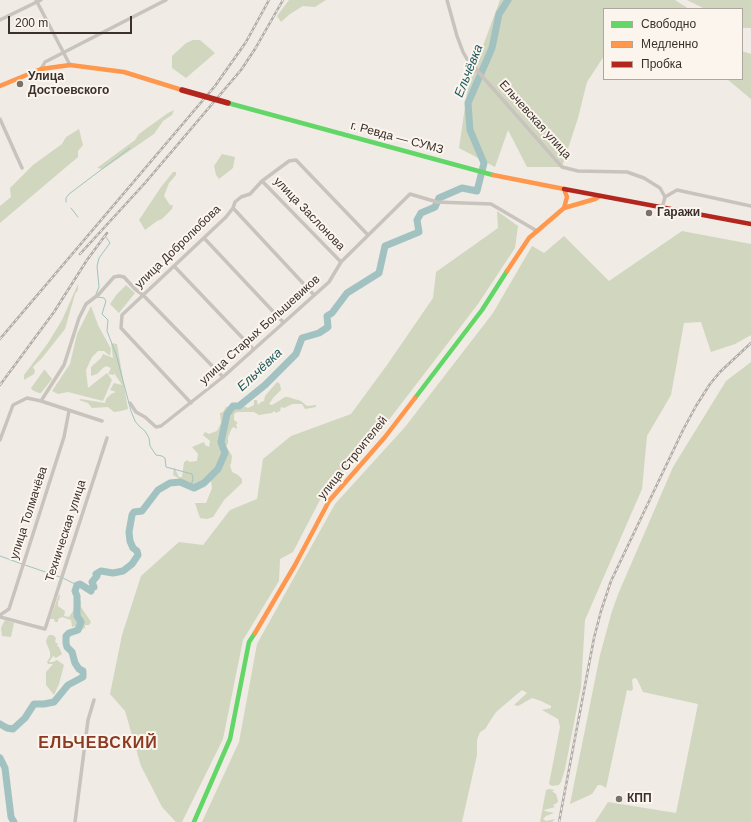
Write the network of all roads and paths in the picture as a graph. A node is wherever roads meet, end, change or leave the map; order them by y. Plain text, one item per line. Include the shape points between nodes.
1 (166, 0) edge
2 (447, 0) edge
3 (38, 1) edge
4 (0, 20) edge
5 (64, 53) junction
6 (70, 65) junction
7 (41, 69) junction
8 (0, 86) edge
9 (0, 119) edge
10 (22, 168) dead end
11 (262, 181) junction
12 (564, 189) junction
13 (600, 196) junction
14 (665, 197) junction
15 (751, 206) edge
16 (233, 208) junction
17 (564, 208) junction
18 (662, 208) junction
19 (751, 224) edge
20 (538, 231) junction
21 (368, 235) junction
22 (204, 238) junction
23 (341, 262) junction
24 (174, 266) junction
25 (143, 295) junction
26 (314, 295) junction
27 (283, 322) junction
28 (253, 349) junction
29 (223, 377) junction
30 (41, 401) junction
31 (130, 403) dead end
32 (192, 403) junction
33 (70, 411) junction
34 (102, 421) dead end
35 (107, 438) dead end
36 (0, 440) edge
37 (0, 616) edge
38 (94, 700) dead end
39 (74, 822) edge
40 (194, 822) edge

1 - 5 street
2 - 14 street, Ельчевская улица via 457,36 467,59 562,167 578,171 627,172 644,178 660,188
3 - 4 street
3 - 5 street
5 - 6 street
5 - 7 street via 45,62
6 - 7 main road, г. Ревда — СУМЗ
6 - 12 main road, г. Ревда — СУМЗ, bridge via 124,72 490,174
7 - 8 main road
9 - 10 street
11 - 16 street, улица Добролюбова via 250,194 235,202
11 - 21 street, улица Добролюбова via 289,161 296,160
11 - 23 street, улица Заслонова
12 - 13 main road, г. Ревда — СУМЗ
12 - 17 main road via 567,197
13 - 17 main road, улица Строителей
13 - 18 main road, г. Ревда — СУМЗ
14 - 15 street via 677,190
14 - 18 street
16 - 22 street, улица Добролюбова
16 - 26 street
17 - 20 main road, улица Строителей
18 - 19 main road, г. Ревда — СУМЗ
20 - 21 street, улица Старых Большевиков via 491,204 437,202 410,194
20 - 40 main road, улица Строителей via 529,238 482,310 390,431 330,501 296,565 249,642 230,739
21 - 23 street, улица Старых Большевиков
22 - 24 street, улица Добролюбова
22 - 27 street
23 - 26 street, улица Старых Большевиков via 329,282
24 - 25 street, улица Добролюбова
24 - 28 street
25 - 29 street
25 - 30 street via 124,277 119,276 114,277 88,302 79,318 64,365
25 - 32 street, улица Добролюбова via 122,315 121,328
26 - 27 street, улица Старых Большевиков
27 - 28 street, улица Старых Большевиков
28 - 29 street, улица Старых Большевиков
29 - 32 street, улица Старых Большевиков
30 - 33 street
30 - 36 street via 27,398 13,405
31 - 32 street, улица Старых Большевиков via 136,412 156,427 162,426
33 - 34 street
33 - 37 street, улица Толмачёва via 9,609
35 - 37 street, Техническая улица via 45,630
38 - 39 street via 88,720

